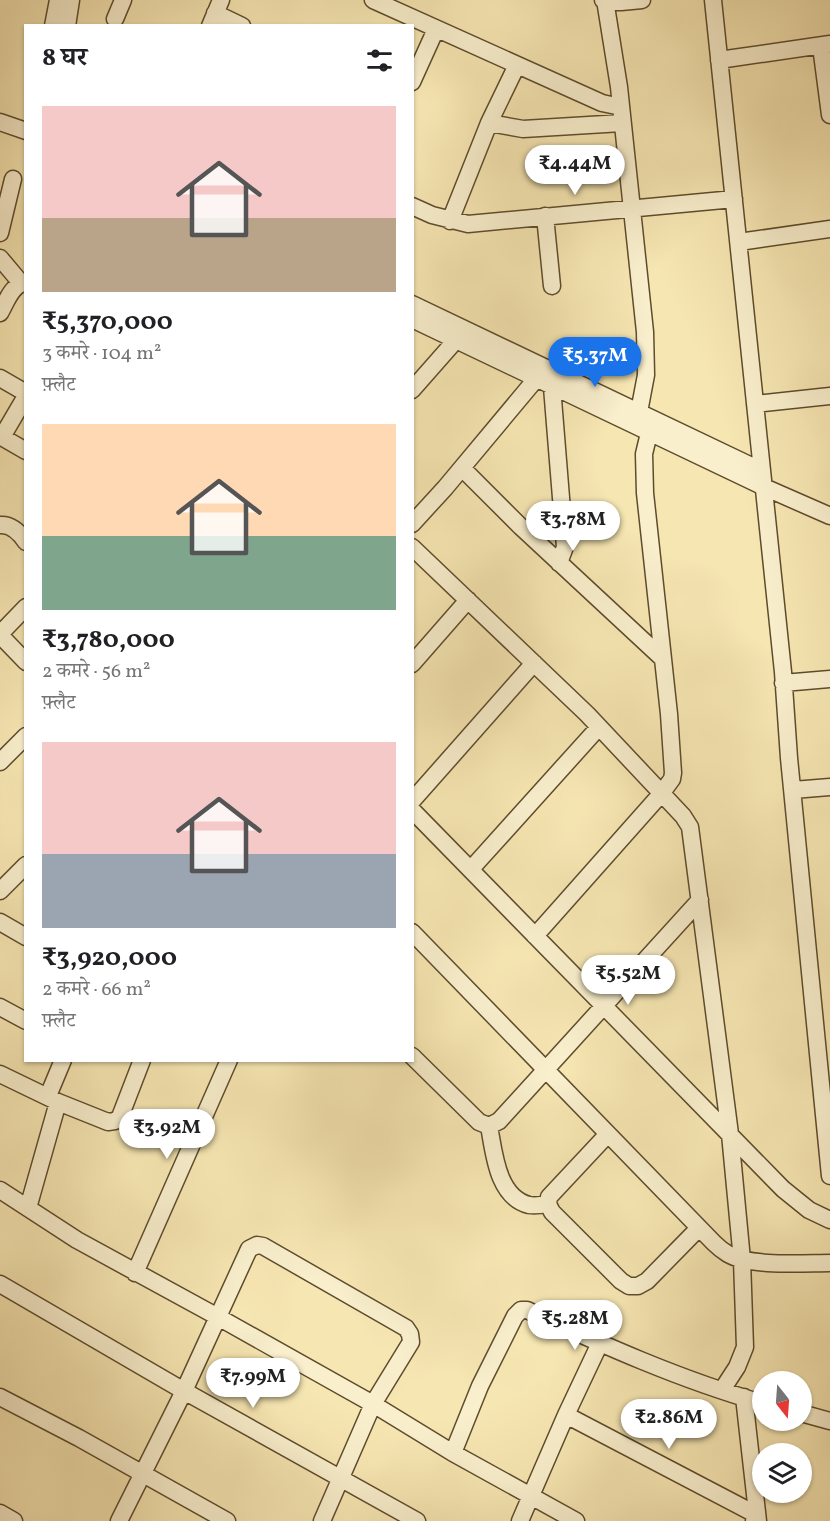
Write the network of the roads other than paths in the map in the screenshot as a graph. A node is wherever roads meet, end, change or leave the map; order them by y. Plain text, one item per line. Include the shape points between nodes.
1 (58, 0) edge
2 (72, 0) edge
3 (123, 0) edge
4 (373, 0) edge
5 (605, 0) edge
6 (642, 0) edge
7 (712, 0) edge
8 (216, 13) edge
9 (115, 19) dead end
10 (53, 24) edge
11 (67, 24) edge
12 (238, 24) edge
13 (436, 28) junction
14 (825, 45) edge
15 (719, 60) junction
16 (517, 65) junction
17 (414, 78) edge
18 (621, 115) junction
19 (830, 115) edge
20 (0, 122) edge
21 (489, 123) junction
22 (24, 130) edge
23 (13, 178) edge
24 (734, 199) junction
25 (414, 207) edge
26 (631, 208) junction
27 (545, 216) junction
28 (450, 221) junction
29 (830, 229) edge
30 (0, 233) edge
31 (739, 242) junction
32 (0, 258) edge
33 (23, 283) edge
34 (552, 286) dead end
35 (414, 305) edge
36 (0, 314) edge
37 (414, 321) edge
38 (456, 340) junction
39 (0, 378) edge
40 (536, 379) junction
41 (552, 387) junction
42 (414, 388) edge
43 (24, 394) edge
44 (830, 396) edge
45 (24, 398) edge
46 (756, 404) junction
47 (639, 412) junction
48 (652, 427) junction
49 (1, 437) edge
50 (24, 450) edge
51 (462, 468) junction
52 (763, 479) junction
53 (830, 516) edge
54 (414, 522) edge
55 (0, 525) edge
56 (24, 540) edge
57 (414, 549) edge
58 (559, 563) junction
59 (468, 600) junction
60 (24, 609) edge
61 (0, 635) edge
62 (662, 658) junction
63 (24, 660) edge
64 (414, 662) edge
65 (534, 663) junction
66 (830, 679) edge
67 (783, 683) junction
68 (599, 727) junction
69 (24, 738) edge
70 (0, 762) edge
71 (830, 787) edge
72 (793, 790) junction
73 (661, 794) junction
74 (414, 799) edge
75 (414, 812) edge
76 (24, 868) edge
77 (471, 869) junction
78 (0, 891) edge
79 (700, 900) junction
80 (0, 922) edge
81 (414, 934) edge
82 (24, 936) edge
83 (535, 936) junction
84 (604, 1005) junction
85 (0, 1007) edge
86 (24, 1020) edge
87 (823, 1042) edge
88 (414, 1058) edge
89 (62, 1062) edge
90 (141, 1062) edge
91 (228, 1062) edge
92 (546, 1070) junction
93 (0, 1074) edge
94 (53, 1099) junction
95 (489, 1126) junction
96 (730, 1134) junction
97 (607, 1135) junction
98 (830, 1171) edge
99 (830, 1176) edge
100 (0, 1190) edge
101 (548, 1204) junction
102 (28, 1208) junction
103 (830, 1220) edge
104 (698, 1229) junction
105 (742, 1260) junction
106 (830, 1263) edge
107 (135, 1273) junction
108 (1, 1288) edge
109 (218, 1317) junction
110 (600, 1343) junction
111 (722, 1390) junction
112 (184, 1391) junction
113 (0, 1396) edge
114 (744, 1397) junction
115 (752, 1399) edge
116 (374, 1404) junction
117 (566, 1415) junction
118 (812, 1416) edge
119 (830, 1421) edge
120 (453, 1453) junction
121 (142, 1474) junction
122 (342, 1478) junction
123 (531, 1497) junction
124 (0, 1513) edge
125 (757, 1519) edge
126 (14, 1521) edge
127 (119, 1521) edge
128 (227, 1521) edge
129 (322, 1521) edge
130 (417, 1521) edge
131 (520, 1521) edge
132 (576, 1521) edge

1 - 10 street
2 - 11 street
3 - 9 street
4 - 13 street
5 - 6 street
5 - 18 street
7 - 15 street
8 - 12 street
13 - 16 street
13 - 17 street
14 - 15 street
14 - 19 street
15 - 24 street
16 - 18 street
16 - 21 street
18 - 21 street via 523,129
18 - 26 street
20 - 22 street
21 - 28 street
23 - 30 street
24 - 26 street
24 - 31 street
25 - 28 street
26 - 27 street
26 - 47 street via 645,333 646,375
27 - 28 street via 468,224
27 - 34 street
29 - 31 street
31 - 46 street
32 - 33 street
33 - 36 street via 16,286
35 - 47 street
37 - 38 street
38 - 40 street
38 - 42 street
39 - 43 street
40 - 41 street
40 - 51 street
41 - 48 street
41 - 58 street via 565,547
44 - 46 street
45 - 49 street
46 - 52 street
47 - 48 street
48 - 52 street
48 - 62 street via 644,454 645,494
49 - 50 street
51 - 54 street
51 - 58 street
52 - 53 street
52 - 67 street
55 - 56 street via 15,529
57 - 59 street
58 - 62 street
59 - 64 street
59 - 65 street
60 - 61 street
61 - 63 street
62 - 73 street via 673,773
65 - 68 street
65 - 74 street
66 - 67 street
67 - 72 street
68 - 73 street
68 - 77 street
69 - 70 street
71 - 72 street
72 - 87 street
73 - 79 street via 690,827
73 - 83 street
75 - 77 street
76 - 78 street
77 - 83 street
79 - 84 street
79 - 96 street
80 - 82 street
81 - 92 street
83 - 84 street
84 - 92 street
84 - 96 street
85 - 86 street
87 - 98 street
88 - 95 street via 479,1122
89 - 94 street
90 - 94 street via 115,1121 108,1122
91 - 107 street
92 - 95 street via 499,1121
92 - 97 street
93 - 94 street
94 - 102 street
95 - 101 street via 497,1168 505,1186 515,1198 530,1205
96 - 103 street via 783,1189 809,1210
96 - 105 street
97 - 101 street via 549,1197
97 - 104 street
98 - 99 street
100 - 102 street
101 - 104 street via 629,1286 647,1281
102 - 107 street
104 - 105 street via 729,1255
105 - 106 street
105 - 111 street via 745,1347
107 - 109 street
108 - 112 street
109 - 112 street
109 - 116 street
109 - 116 street via 249,1250 263,1246 406,1328 411,1342
110 - 111 street
110 - 117 street
110 - 120 street via 521,1310 480,1386
111 - 114 street
112 - 121 street
112 - 122 street
113 - 121 street
114 - 115 street
114 - 125 street
116 - 120 street
116 - 122 street
117 - 123 street
117 - 125 street
118 - 119 street
120 - 123 street
121 - 127 street
121 - 128 street
122 - 129 street
122 - 130 street
123 - 131 street
123 - 132 street
124 - 126 street

